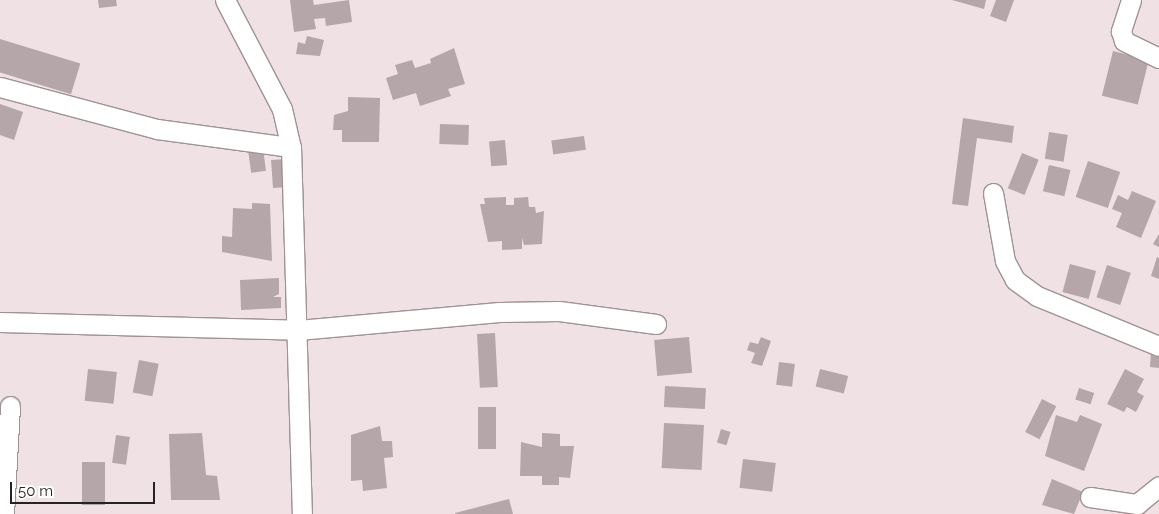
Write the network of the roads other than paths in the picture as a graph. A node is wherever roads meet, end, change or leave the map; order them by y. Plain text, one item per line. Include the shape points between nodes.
1 (225, 0) edge
2 (1131, 0) edge
3 (1159, 58) edge
4 (0, 87) edge
5 (290, 147) junction
6 (993, 193) dead end
7 (0, 322) edge
8 (656, 324) dead end
9 (298, 330) junction
10 (1159, 346) edge
11 (10, 406) dead end
12 (1159, 486) edge
13 (1090, 497) dead end
14 (4, 514) edge
15 (302, 514) edge

1 - 5 street via 282,109
2 - 3 street via 1121,32 1124,41
4 - 5 street via 157,129
5 - 9 street
6 - 10 street via 1005,261 1015,280 1037,296
7 - 9 street
8 - 9 street via 559,311 499,312
9 - 15 street
11 - 14 street
12 - 13 street via 1138,504

